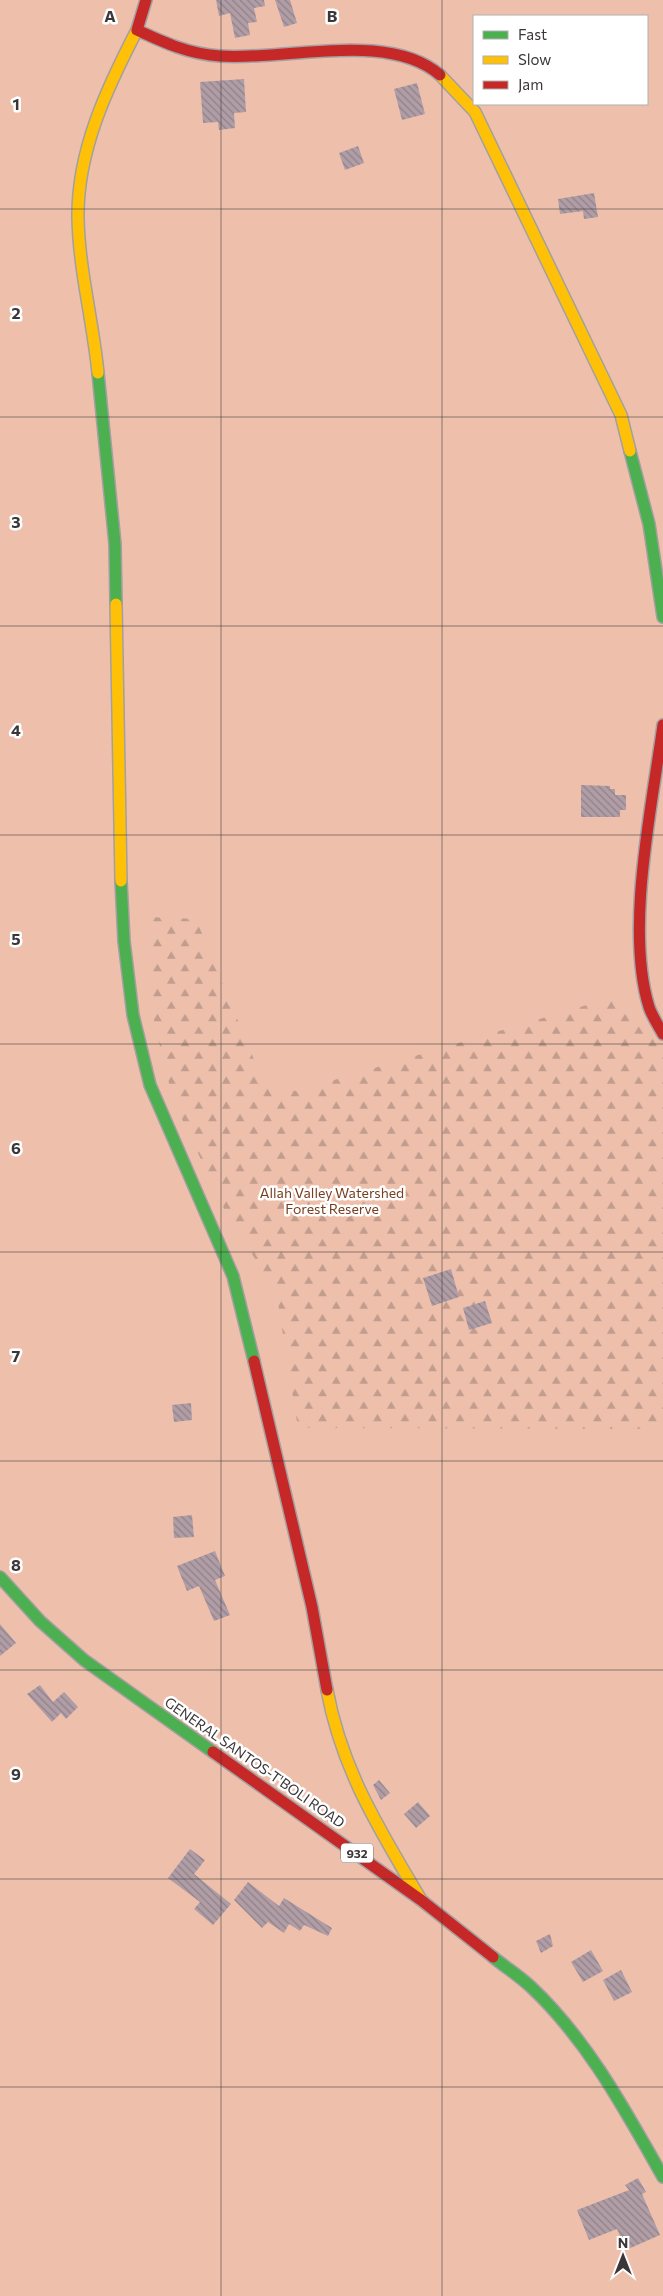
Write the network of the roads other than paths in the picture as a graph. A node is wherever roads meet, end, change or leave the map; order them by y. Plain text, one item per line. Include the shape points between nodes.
1 (146, 0) edge
2 (137, 30) junction
3 (663, 617) edge
4 (663, 725) edge
5 (663, 1034) edge
6 (0, 1577) edge
7 (421, 1900) junction
8 (663, 2178) edge

1 - 2 street
2 - 3 street via 182,50 213,54 279,56 379,51 414,59 448,81 475,112 500,160 621,415 649,524
2 - 7 street via 117,69 91,134 81,174 78,218 98,370 115,544 119,838 124,941 133,1015 150,1085 233,1276 267,1408 312,1607 329,1701 346,1763 373,1818
4 - 5 street via 642,892 640,954 645,1000
6 - 7 street, GENERAL SANTOS-T'BOLI ROAD / 932 via 40,1621 84,1660
7 - 8 street, GENERAL SANTOS-T'BOLI ROAD / 932 via 530,1986 572,2034 617,2096

